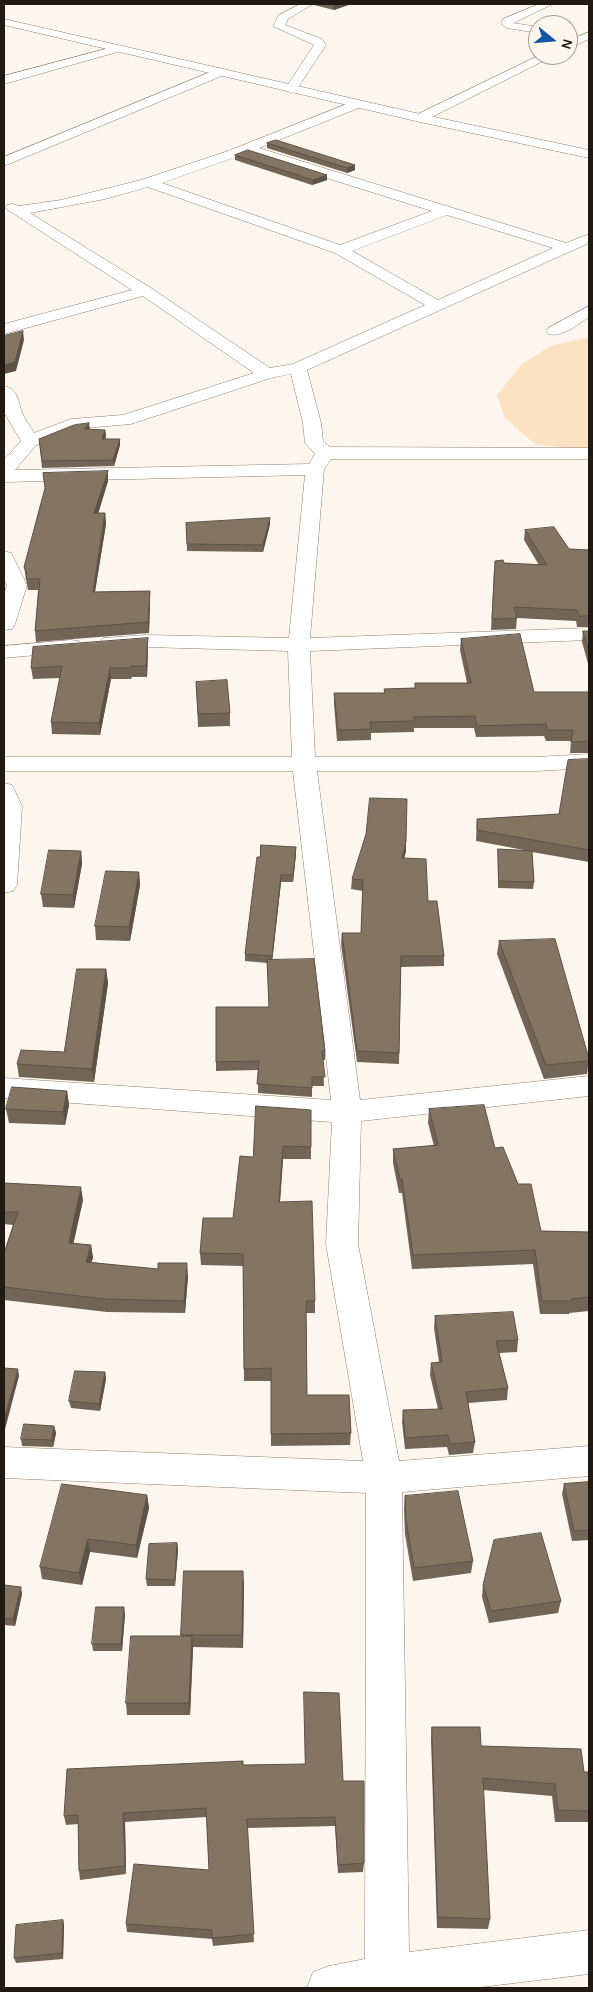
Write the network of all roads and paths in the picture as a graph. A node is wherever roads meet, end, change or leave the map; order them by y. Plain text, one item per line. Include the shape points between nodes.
1 (308, 4) edge
2 (548, 4) edge
3 (4, 22) edge
4 (528, 29) edge
5 (117, 48) junction
6 (529, 65) edge
7 (220, 72) junction
8 (4, 80) edge
9 (291, 88) junction
10 (357, 104) junction
11 (420, 118) junction
12 (245, 148) junction
13 (589, 154) edge
14 (4, 162) edge
15 (147, 182) junction
16 (10, 208) edge
17 (445, 211) junction
18 (589, 238) edge
19 (568, 248) junction
20 (340, 250) junction
21 (145, 291) junction
22 (438, 306) junction
23 (589, 311) edge
24 (4, 329) edge
25 (554, 331) dead end
26 (298, 368) junction
27 (267, 374) junction
28 (4, 391) edge
29 (30, 441) junction
30 (589, 453) edge
31 (320, 461) junction
32 (4, 471) edge
33 (4, 476) edge
34 (4, 557) edge
35 (4, 624) edge
36 (589, 634) edge
37 (299, 645) junction
38 (4, 652) edge
39 (589, 761) edge
40 (304, 763) junction
41 (4, 764) edge
42 (4, 790) edge
43 (4, 885) edge
44 (589, 1086) edge
45 (4, 1088) edge
46 (347, 1112) junction
47 (589, 1461) edge
48 (4, 1463) edge
49 (384, 1478) junction
50 (589, 1952) edge
51 (387, 1982) edge
52 (329, 1988) edge

1 - 9 main road via 283,17 279,26 318,41 320,45
2 - 4 main road via 507,21 510,26
3 - 5 main road
5 - 7 main road
5 - 8 main road
6 - 11 main road
7 - 9 main road
7 - 14 main road
9 - 10 main road
10 - 11 main road
10 - 12 main road
11 - 13 main road
12 - 15 main road
12 - 17 main road
15 - 16 main road via 71,203
15 - 20 main road
16 - 21 main road
17 - 19 main road
17 - 20 main road
18 - 19 main road
19 - 22 main road
20 - 22 main road
21 - 24 main road
21 - 27 main road
22 - 26 main road
23 - 25 main road
26 - 27 main road
26 - 31 main road
27 - 29 main road via 125,420 71,424
28 - 29 main road
29 - 32 main road
30 - 31 main road
31 - 33 main road
31 - 37 main road
34 - 35 main road via 17,585
36 - 37 main road
37 - 38 main road via 146,640
37 - 40 main road
39 - 40 main road via 536,764
40 - 41 main road
40 - 46 main road
42 - 43 main road via 10,806
44 - 46 main road
45 - 46 main road
46 - 49 main road via 342,1244
47 - 49 main road
48 - 49 main road
49 - 51 main road
50 - 51 main road
51 - 52 main road

